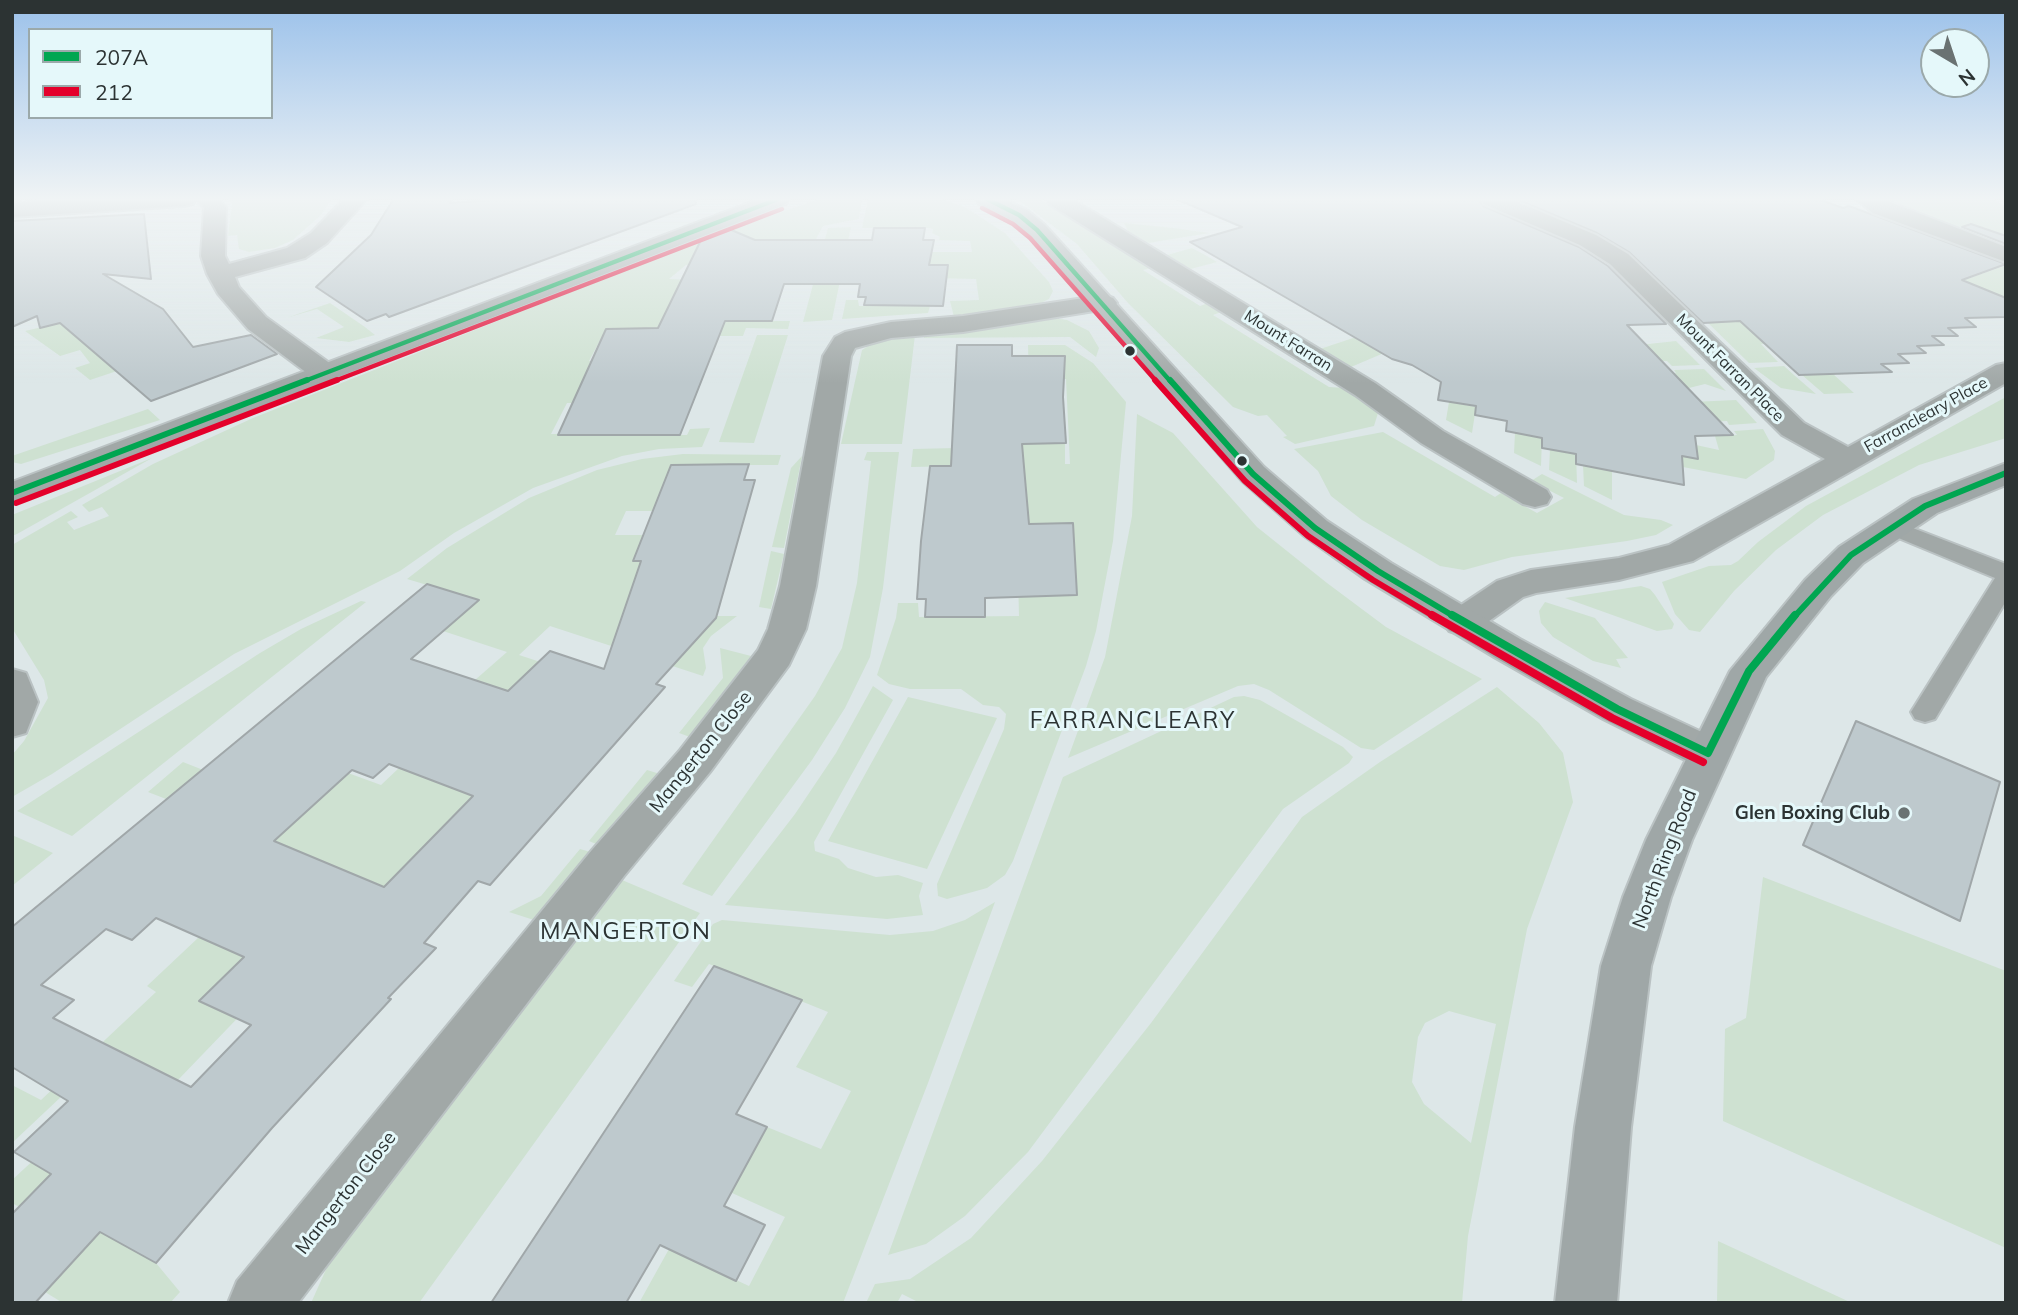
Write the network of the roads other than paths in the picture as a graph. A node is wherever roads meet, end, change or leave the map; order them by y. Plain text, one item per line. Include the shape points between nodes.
1 (216, 260) edge
2 (269, 260) edge
3 (618, 260) edge
4 (1065, 260) edge
5 (1165, 260) edge
6 (1620, 260) edge
7 (219, 274) junction
8 (1104, 303) junction
9 (2006, 371) edge
10 (325, 373) junction
11 (1847, 459) junction
12 (2006, 473) edge
13 (12, 493) edge
14 (1535, 497) dead end
15 (1892, 527) junction
16 (2006, 573) edge
17 (2006, 580) edge
18 (1462, 622) junction
19 (12, 683) edge
20 (1925, 712) dead end
21 (12, 722) edge
22 (1708, 753) junction
23 (1586, 1295) edge
24 (259, 1303) edge

1 - 7 street
2 - 7 street
3 - 10 street
4 - 8 street
5 - 14 street, Mount Farran via 1424,431
6 - 11 street, Mount Farran Place via 1793,429
7 - 10 street via 257,323
8 - 18 street via 1279,499 1378,571
8 - 24 street, Mangerton Close via 891,330 845,343 837,356 798,586 775,656
9 - 11 street, Farrancleary Place
10 - 13 street
11 - 18 street via 1681,553 1619,569 1531,582 1510,589
12 - 15 main road, North Ring Road via 1925,506
15 - 16 lane
15 - 22 main road, North Ring Road via 1851,555 1782,629 1749,671
17 - 20 lane
18 - 22 street via 1617,709
19 - 21 street via 18,702
22 - 23 main road, North Ring Road via 1651,885 1626,965

